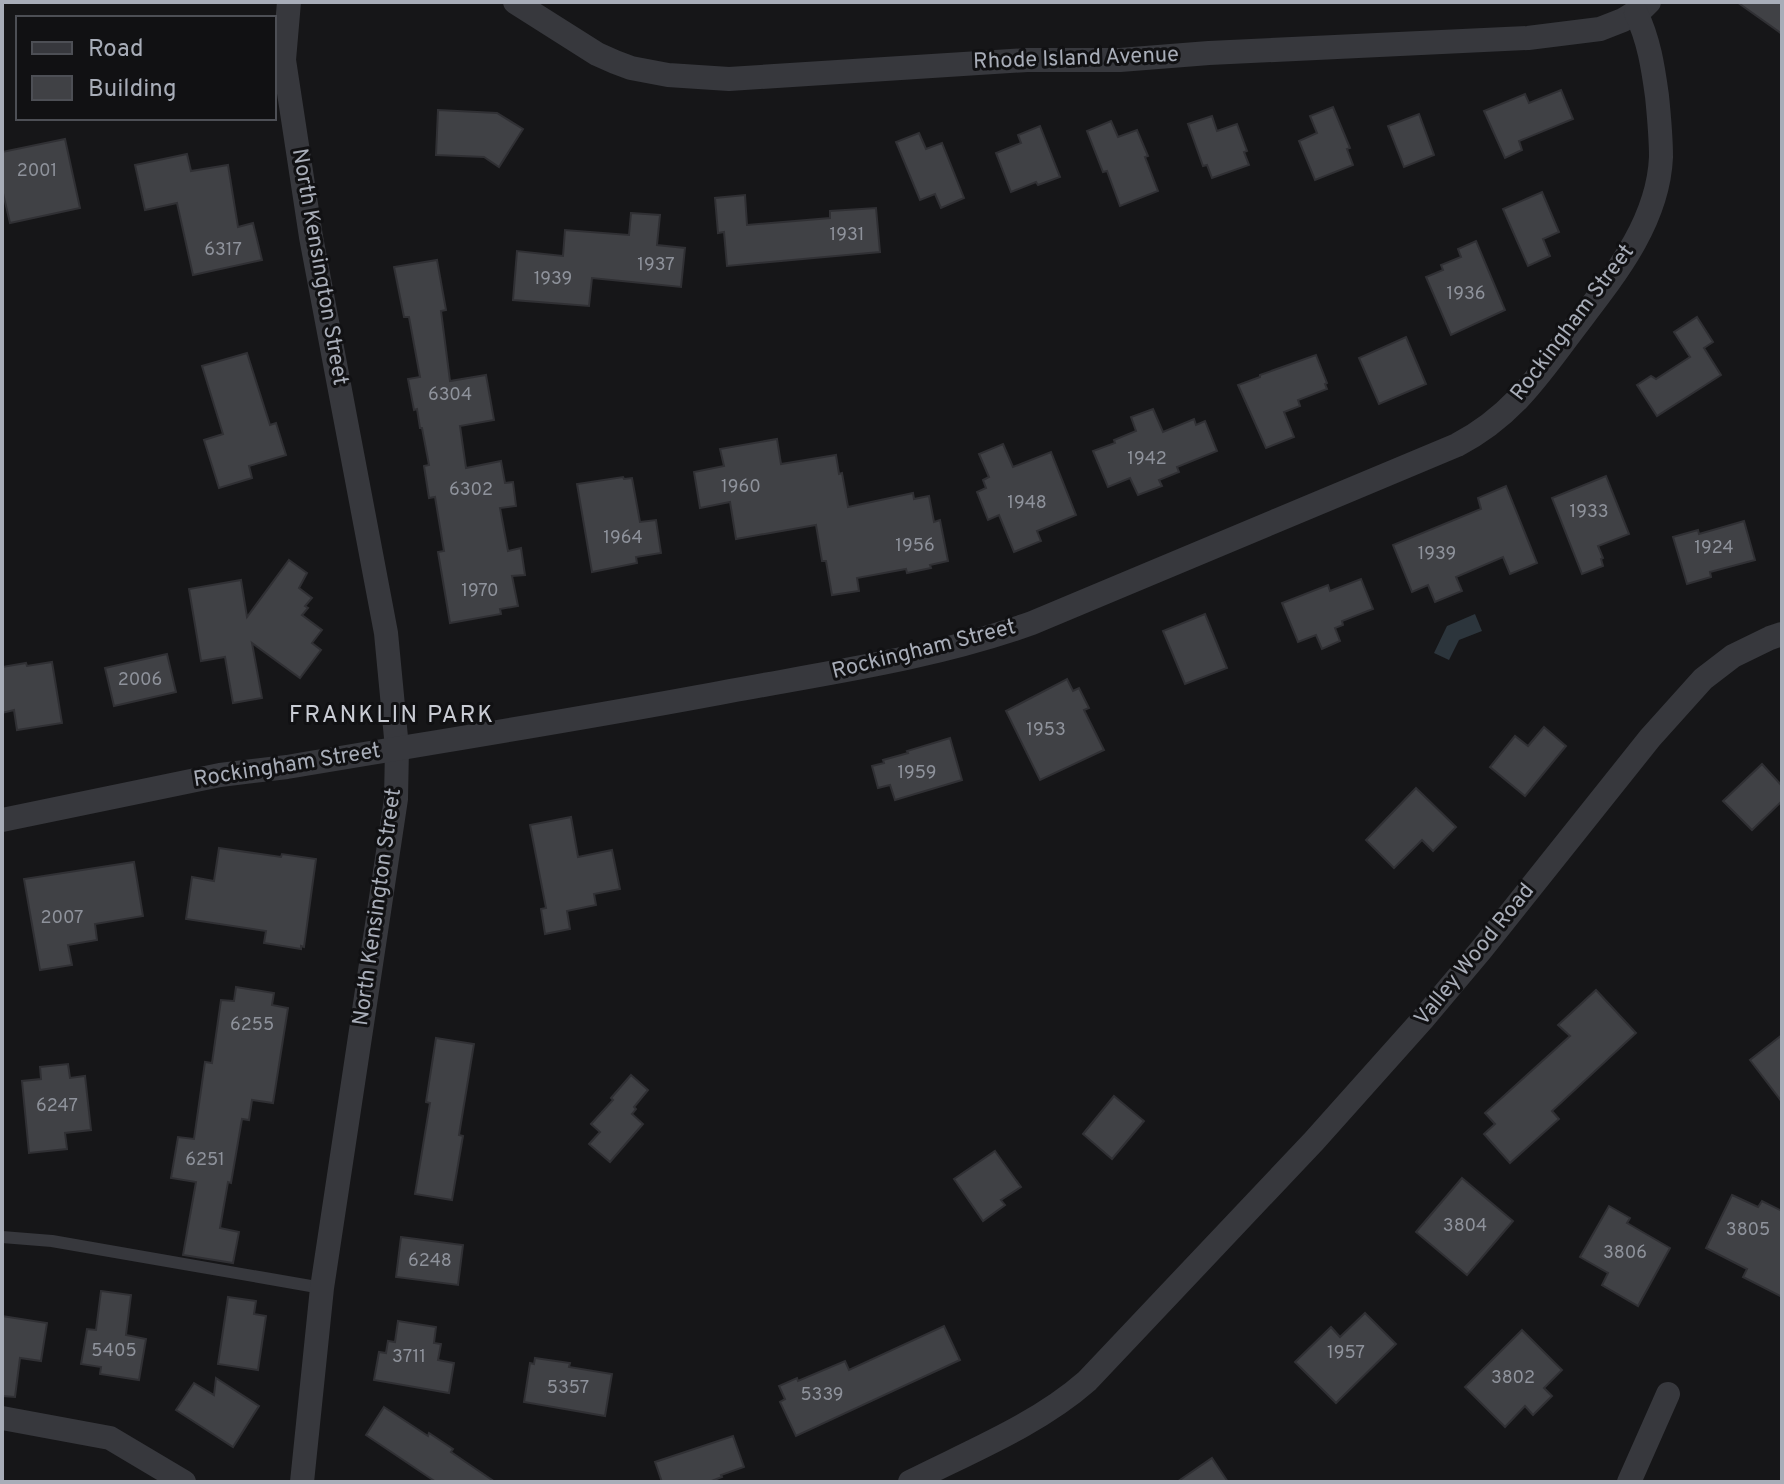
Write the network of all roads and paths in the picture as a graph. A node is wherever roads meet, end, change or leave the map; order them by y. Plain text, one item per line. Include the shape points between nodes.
1 (289, 2) edge
2 (515, 2) edge
3 (1642, 8) edge
4 (1782, 634) edge
5 (397, 748) junction
6 (2, 820) edge
7 (2, 1237) edge
8 (322, 1288) junction
9 (1668, 1394) dead end
10 (2, 1418) edge
11 (184, 1482) edge
12 (302, 1482) edge
13 (910, 1482) edge
14 (1629, 1482) edge

1 - 5 street, North Kensington Street via 284,60 311,237 386,633
2 - 3 street, Rhode Island Avenue via 623,65 668,75 729,79 1528,38 1600,29
3 - 5 street, Rockingham Street via 1661,159 1647,218 1632,248 1537,379 1479,433 986,639 699,698
4 - 13 street, Valley Wood Road via 1733,656 1703,679 1423,1019 1087,1381 1041,1415
5 - 6 street, Rockingham Street via 220,775
5 - 8 street, North Kensington Street via 396,799
7 - 8 lane
8 - 12 street, North Kensington Street
9 - 14 street
10 - 11 street via 110,1438

